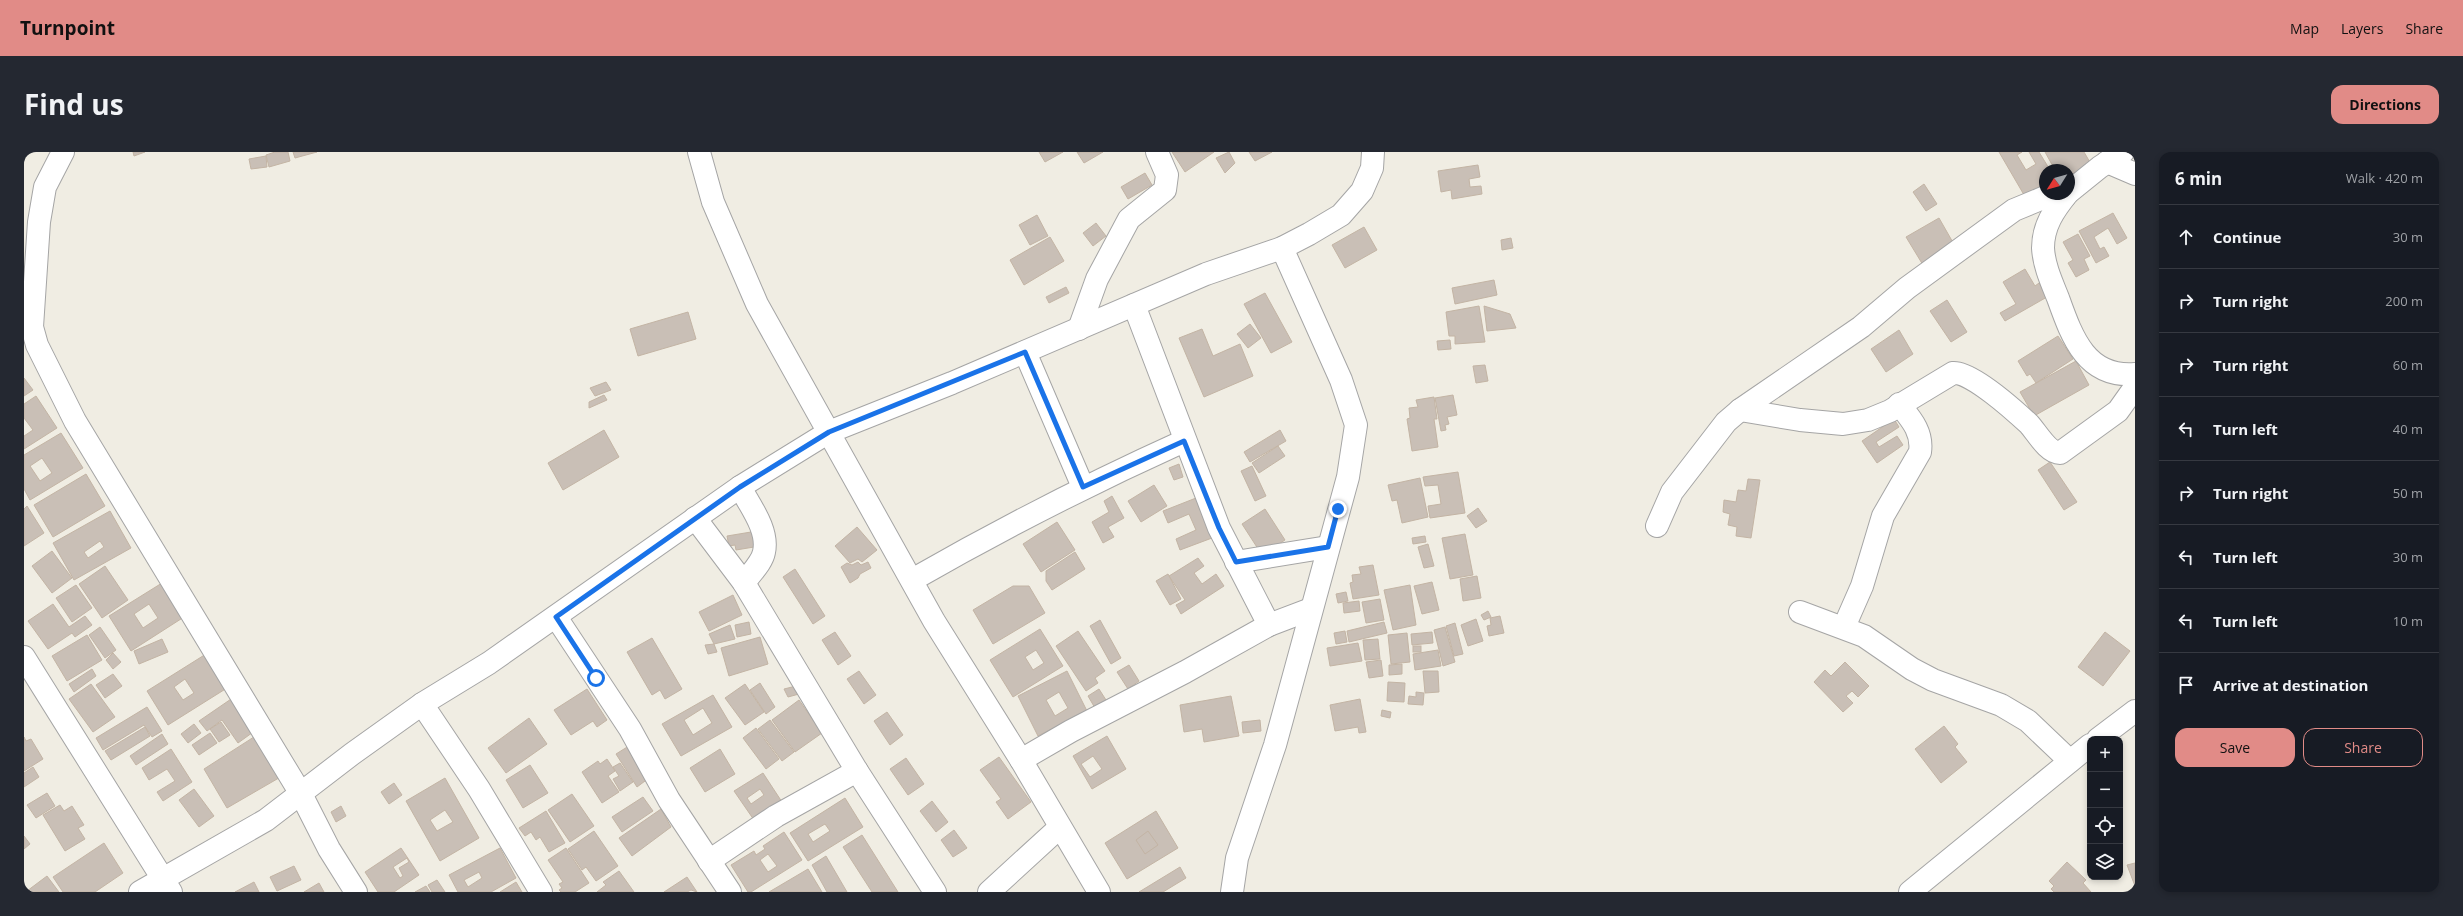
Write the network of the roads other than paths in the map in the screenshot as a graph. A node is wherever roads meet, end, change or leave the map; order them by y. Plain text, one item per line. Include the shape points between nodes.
1 (63, 152) edge
2 (699, 152) edge
3 (1157, 152) edge
4 (1373, 152) edge
5 (2115, 157) edge
6 (2135, 174) edge
7 (2075, 188) edge
8 (2039, 200) edge
9 (2062, 200) edge
10 (1282, 248) junction
11 (1134, 305) junction
12 (28, 328) edge
13 (1078, 329) junction
14 (1025, 352) junction
15 (2135, 374) edge
16 (2135, 387) edge
17 (1900, 404) junction
18 (1740, 410) junction
19 (2129, 411) edge
20 (829, 432) junction
21 (1184, 441) junction
22 (740, 487) junction
23 (1083, 487) junction
24 (695, 518) junction
25 (1657, 526) dead end
26 (1328, 547) junction
27 (1236, 562) junction
28 (912, 580) junction
29 (744, 583) junction
30 (1311, 609) junction
31 (1800, 612) dead end
32 (556, 617) junction
33 (1269, 625) junction
34 (1844, 627) junction
35 (24, 657) edge
36 (422, 704) junction
37 (2135, 711) edge
38 (2102, 736) edge
39 (2087, 747) edge
40 (1021, 760) junction
41 (2070, 761) junction
42 (857, 771) junction
43 (301, 794) junction
44 (1059, 828) junction
45 (709, 861) junction
46 (166, 886) edge
47 (140, 892) edge
48 (356, 892) edge
49 (541, 892) edge
50 (730, 892) edge
51 (935, 892) edge
52 (988, 892) edge
53 (1099, 892) edge
54 (1232, 892) edge
55 (1910, 892) edge

1 - 12 street via 45,187
2 - 20 street via 713,202 757,304
3 - 13 street via 1167,175 1165,190 1129,219 1097,279
4 - 10 street via 1372,168 1362,191 1340,215
5 - 6 street
5 - 7 street
8 - 18 street via 2014,210 1907,288 1861,327
9 - 15 street via 2051,214 2043,248 2046,265 2070,330 2077,345 2098,367 2109,373
10 - 11 street via 1221,268
10 - 26 street via 1341,380 1356,425 1348,477
11 - 13 street
11 - 21 street
12 - 43 street via 75,421
13 - 14 street
14 - 20 street
14 - 23 street
16 - 19 street
17 - 18 street via 1868,420 1843,424
17 - 19 street via 1953,373 1963,373 1978,381 2027,423 2056,453
17 - 34 street via 1915,425 1922,441 1920,452 1884,516 1862,586
18 - 25 street via 1726,422 1672,492
20 - 22 street
20 - 28 street
21 - 23 street
21 - 27 street via 1219,528
22 - 24 street
22 - 29 street via 760,523 765,538 764,553
23 - 28 street via 972,545
24 - 29 street
24 - 32 street
26 - 27 street
26 - 30 street
27 - 33 street
28 - 40 street via 934,621
29 - 42 street
30 - 33 street
30 - 54 street via 1275,745 1237,858
31 - 34 street
32 - 36 street via 489,663
32 - 45 street via 630,729 669,800
33 - 40 street
34 - 41 street via 1864,636 1912,669 1933,680 2000,705 2028,720
35 - 46 street
36 - 43 street
36 - 49 street via 479,789
37 - 38 street
39 - 41 street
40 - 44 street
41 - 55 street
42 - 45 street via 776,816
42 - 51 street
43 - 46 street
43 - 48 street via 326,843
44 - 52 street
44 - 53 street
45 - 50 street
46 - 47 street

